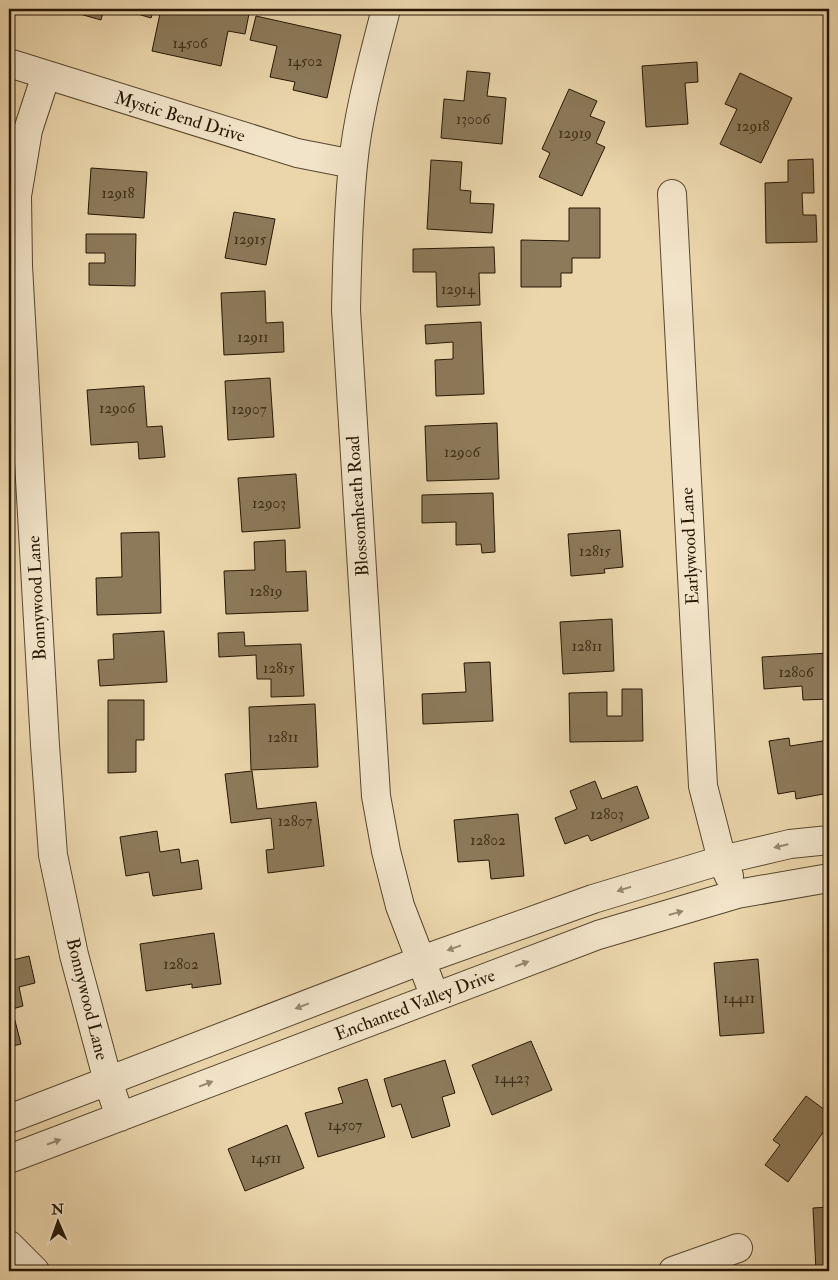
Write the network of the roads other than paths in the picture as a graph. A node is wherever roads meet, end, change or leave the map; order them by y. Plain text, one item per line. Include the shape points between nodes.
1 (386, 9) edge
2 (9, 63) edge
3 (46, 75) junction
4 (353, 164) junction
5 (672, 194) dead end
6 (829, 840) edge
7 (722, 860) junction
8 (829, 878) edge
9 (737, 894) junction
10 (422, 960) junction
11 (435, 997) junction
12 (108, 1081) junction
13 (120, 1117) junction
14 (9, 1119) edge
15 (9, 1159) edge
16 (9, 1244) edge
17 (738, 1248) dead end
18 (35, 1271) edge
19 (673, 1271) edge

1 - 4 street, Blossomheath Road via 364,94
2 - 3 street, Mystic Bend Drive
3 - 4 street, Mystic Bend Drive via 297,153
3 - 12 street, Bonnywood Lane via 28,130 17,196 18,266 45,745 53,855 74,955
4 - 10 street, Blossomheath Road via 346,310 376,796 400,906
5 - 7 street, Earlywood Lane via 702,786
6 -> 7 street via 790,844
7 - 9 street, Earlywood Lane
7 -> 10 street via 593,899
8 - 9 street, Enchanted Valley Drive
11 -> 9 street, Enchanted Valley Drive via 598,935
10 - 11 street, Blossomheath Road
10 -> 12 street
13 -> 11 street, Enchanted Valley Drive
12 - 13 street, Bonnywood Lane
12 - 14 street
15 -> 13 street, Enchanted Valley Drive
16 - 18 street
17 - 19 street

